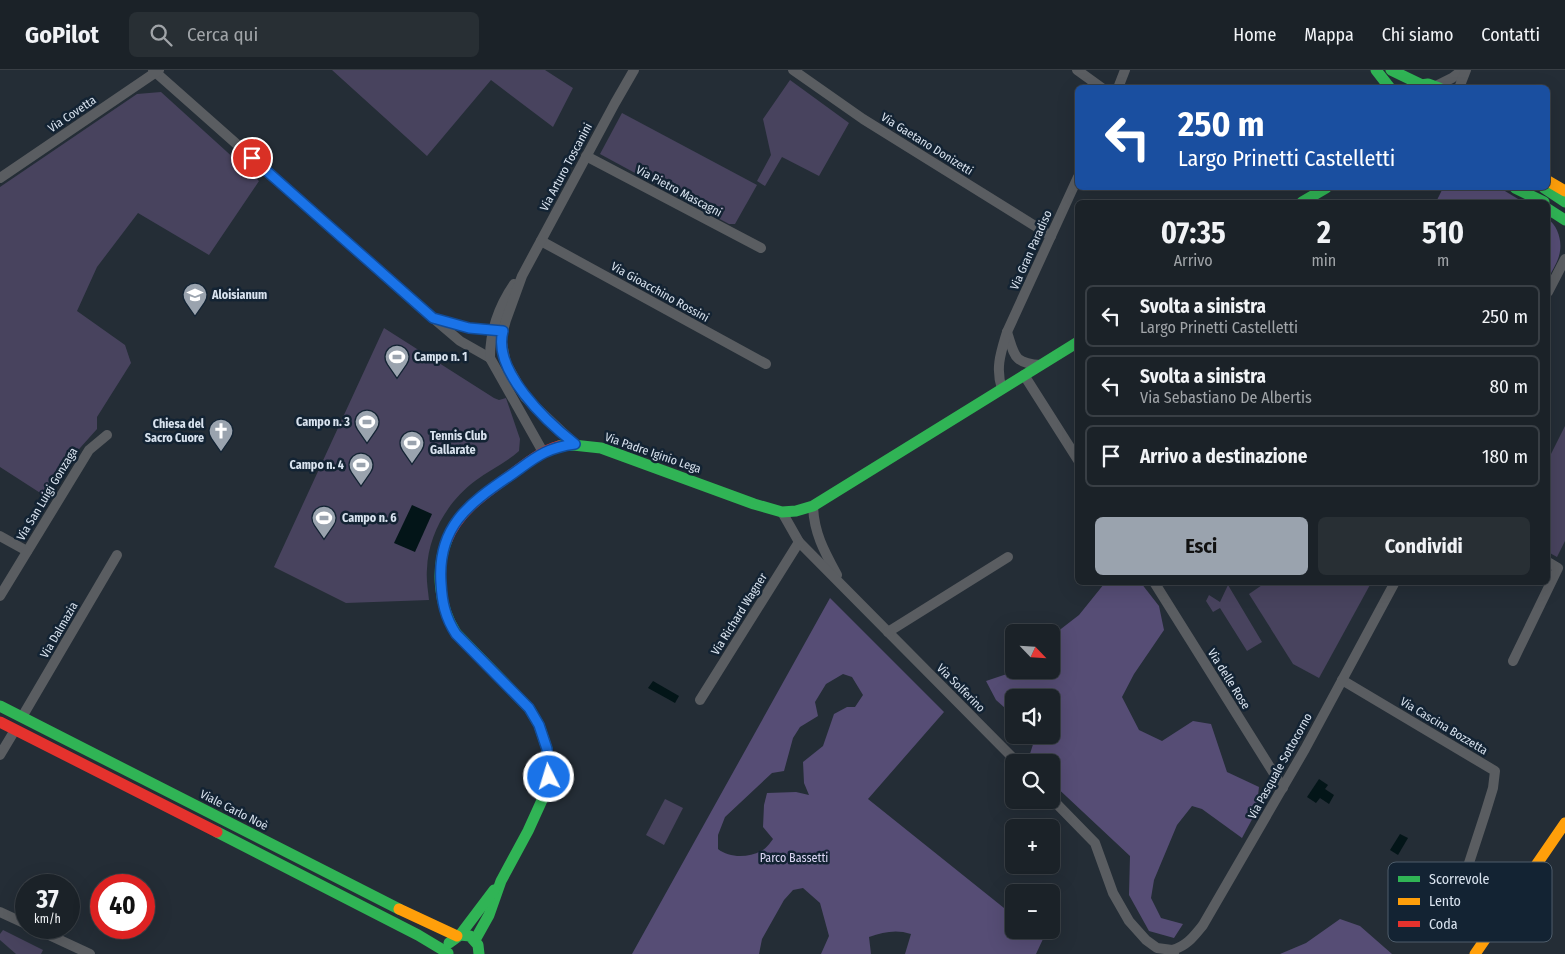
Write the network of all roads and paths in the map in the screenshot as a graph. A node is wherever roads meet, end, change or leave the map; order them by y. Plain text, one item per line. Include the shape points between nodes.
1 (634, 70) edge
2 (793, 70) edge
3 (1077, 70) edge
4 (1125, 70) edge
5 (1376, 70) edge
6 (1391, 70) edge
7 (1465, 70) edge
8 (156, 71) edge
9 (1098, 85) edge
10 (1119, 85) edge
11 (1388, 85) edge
12 (1414, 85) edge
13 (1441, 85) edge
14 (1460, 85) edge
15 (586, 156) junction
16 (0, 178) edge
17 (1550, 182) edge
18 (1075, 184) edge
19 (1323, 190) edge
20 (1518, 190) edge
21 (1519, 190) edge
22 (1546, 190) edge
23 (1565, 191) edge
24 (1305, 200) edge
25 (1535, 200) edge
26 (1540, 200) edge
27 (1565, 202) edge
28 (1550, 206) edge
29 (1550, 210) edge
30 (1564, 220) edge
31 (1051, 236) junction
32 (541, 241) junction
33 (761, 248) dead end
34 (1565, 259) edge
35 (1550, 288) edge
36 (433, 318) junction
37 (1007, 332) junction
38 (499, 333) junction
39 (490, 341) junction
40 (1075, 344) edge
41 (474, 349) junction
42 (490, 358) junction
43 (766, 364) dead end
44 (1041, 364) junction
45 (1024, 375) junction
46 (1002, 388) junction
47 (106, 435) dead end
48 (575, 444) junction
49 (543, 452) junction
50 (1075, 455) edge
51 (813, 506) junction
52 (782, 512) junction
53 (0, 536) edge
54 (799, 542) junction
55 (27, 551) junction
56 (117, 555) dead end
57 (1008, 557) dead end
58 (1550, 563) edge
59 (1156, 585) edge
60 (1393, 585) edge
61 (1550, 585) edge
62 (1550, 585) edge
63 (844, 587) junction
64 (0, 596) edge
65 (888, 632) junction
66 (1513, 661) dead end
67 (1342, 680) junction
68 (700, 700) dead end
69 (0, 706) edge
70 (22, 717) junction
71 (0, 722) edge
72 (15, 730) junction
73 (1009, 754) edge
74 (0, 755) edge
75 (1283, 788) junction
76 (1060, 807) edge
77 (1565, 823) edge
78 (1468, 862) edge
79 (1538, 862) edge
80 (501, 882) junction
81 (0, 912) edge
82 (15, 919) edge
83 (458, 936) junction
84 (58, 939) edge
85 (1483, 942) edge
86 (477, 946) edge
87 (1173, 952) edge
88 (90, 954) edge
89 (448, 954) edge
90 (493, 954) edge
91 (1475, 954) edge

1 - 15 street, Via Arturo Toscanini
2 - 31 street, Via Gaetano Donizetti via 862,119
3 - 9 street
4 - 10 street
5 - 11 street
6 - 12 street
7 - 13 street
7 - 14 street
8 - 16 street, Via Covetta
8 - 36 street
15 - 32 street, Via Arturo Toscanini
15 - 33 street, Via Pietro Mascagni
17 - 23 street
18 - 31 street, Via Gran Paradiso
19 - 24 street
20 - 25 street
21 - 26 street
22 - 27 street
28 - 30 street
29 - 30 street
31 - 37 street, Via Gran Paradiso
32 - 38 street, Via Arturo Toscanini via 522,276 505,298
32 - 43 street, Via Gioacchino Rossini
34 - 35 street
36 - 38 street
36 - 41 street
37 - 44 street via 1015,357 1026,364
37 - 46 street, Via Gran Paradiso via 1000,354 998,377
38 - 39 street
38 - 48 street via 506,363 525,397
39 - 41 street
39 - 42 street
40 - 44 street, Via Padre Iginio Lega
41 - 42 street
42 - 49 street
44 - 45 street, Via Padre Iginio Lega
45 - 46 street, Via Padre Iginio Lega
45 - 50 street
46 - 51 street, Via Padre Iginio Lega
47 - 55 street, Via San Luigi Gonzaga via 89,450
48 - 49 street, Via Padre Iginio Lega
48 - 52 street, Via Padre Iginio Lega via 602,448
49 - 80 street, Via Padre Iginio Lega via 463,512 453,524 440,565 447,620 456,634 529,708 547,749 549,777 543,798
51 - 52 street, Via Padre Iginio Lega
51 - 63 street, Via Solferino via 814,524 822,548
52 - 54 street, Via Solferino
53 - 55 street
54 - 63 street, Via Solferino
54 - 68 street, Via Richard Wagner
55 - 64 street, Via San Luigi Gonzaga
56 - 70 street, Via Dalmazia
57 - 65 street
58 - 62 street via 1558,568
59 - 75 street, Via delle Rose
60 - 67 street, Via Pasquale Sottocorno
61 - 66 street
63 - 65 street, Via Solferino
65 - 73 street, Via Solferino
67 - 75 street, Via Pasquale Sottocorno
67 - 78 street, Via Cascina Bozzetta via 1494,771 1486,814
69 - 70 street, Viale Carlo Noè
70 - 83 street, Viale Carlo Noè
71 - 72 street
72 - 74 street
72 - 89 street via 418,935
75 - 87 street, Via Pasquale Sottocorno via 1203,925 1193,938
76 - 87 street via 1095,842 1113,893 1129,920 1146,940 1157,948
77 - 79 street
80 - 83 street, Via Padre Iginio Lega
80 - 86 street, Via Padre Iginio Lega
81 - 82 street
83 - 86 street, Viale Carlo Noè via 470,936
83 - 89 street via 449,943
84 - 88 street
85 - 91 street
86 - 90 street, Viale Carlo Noè

